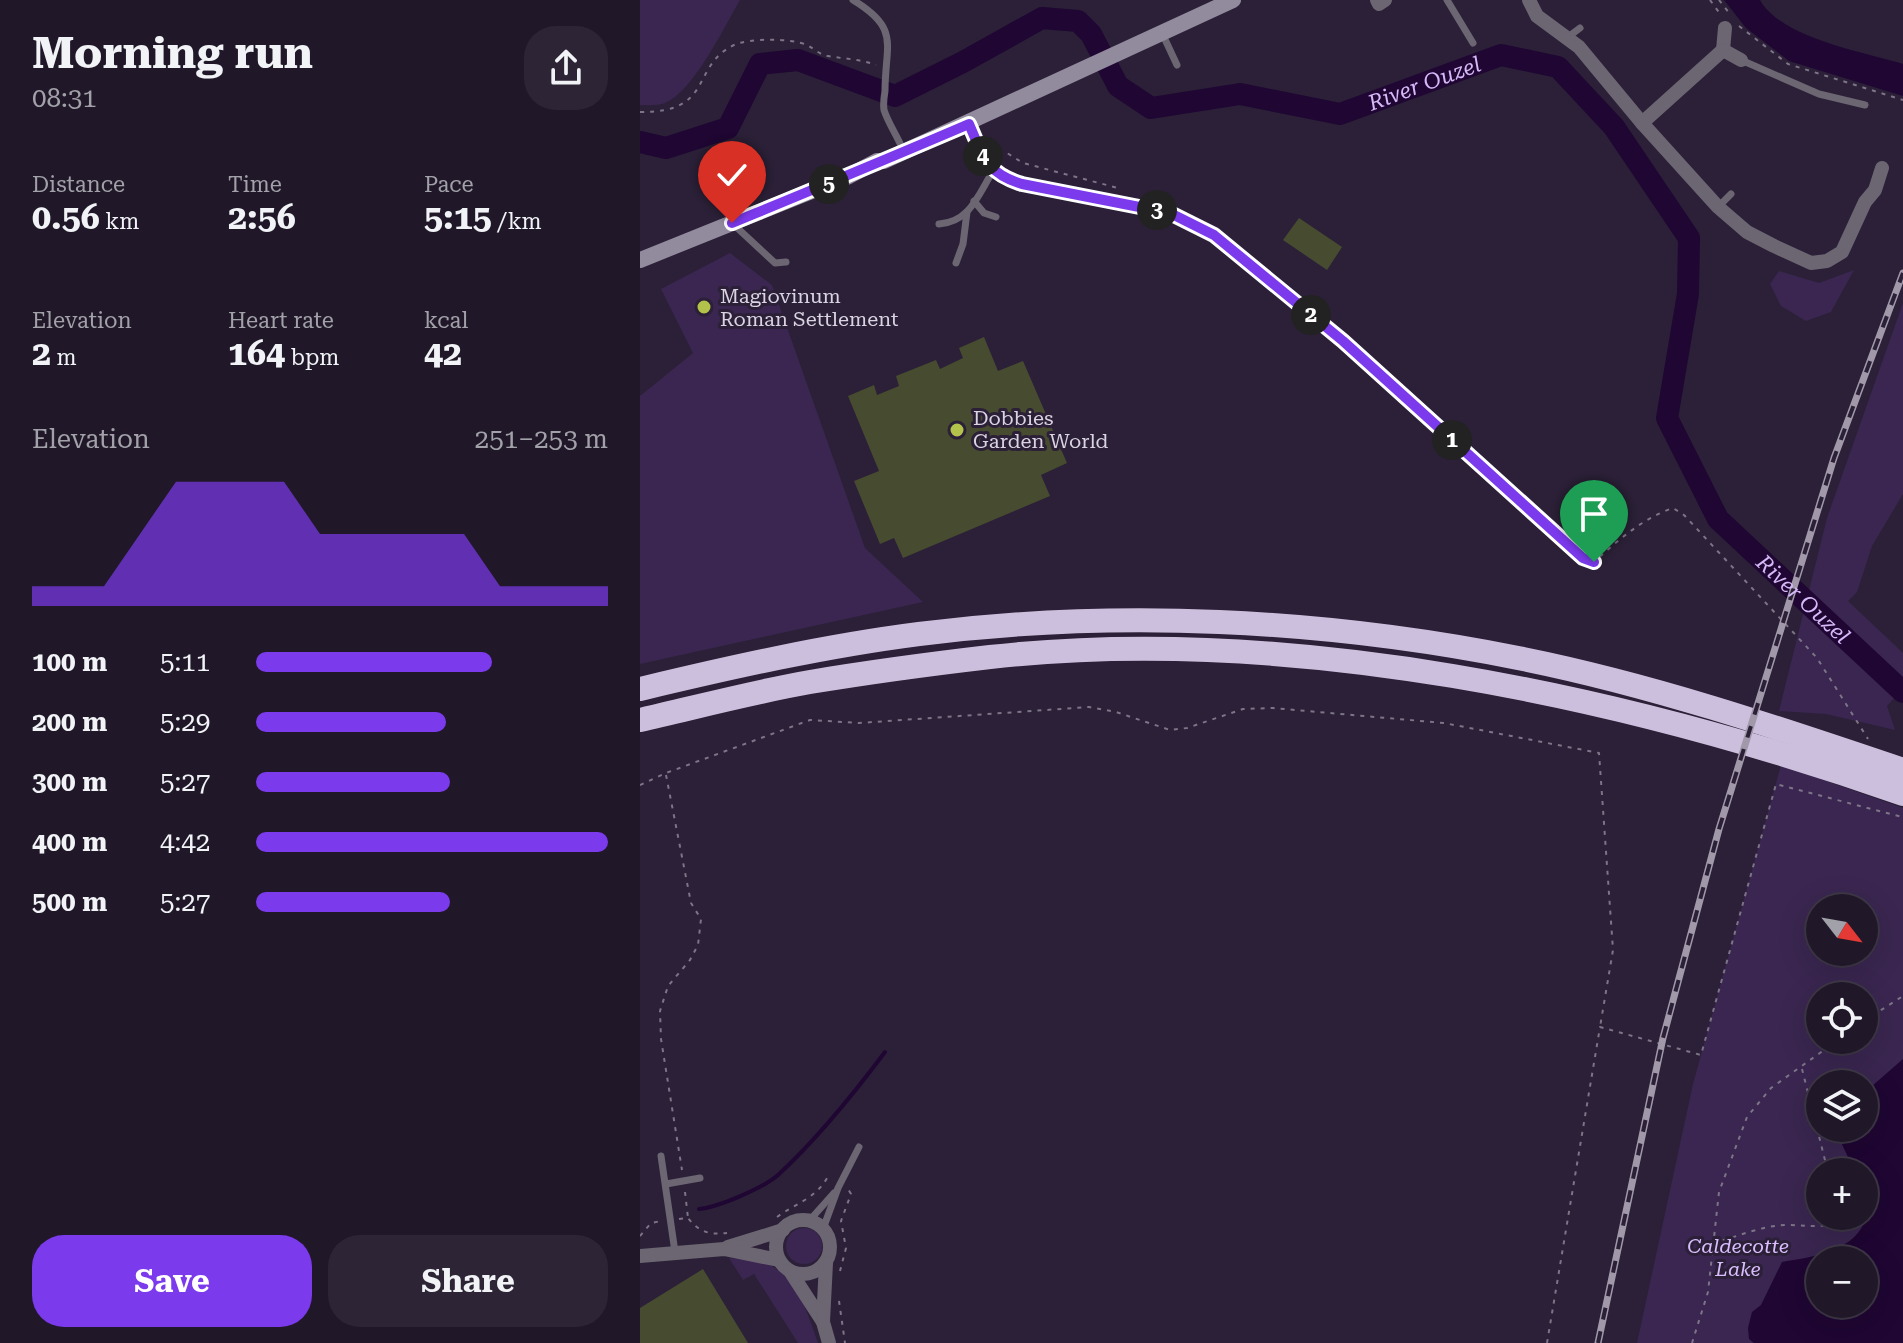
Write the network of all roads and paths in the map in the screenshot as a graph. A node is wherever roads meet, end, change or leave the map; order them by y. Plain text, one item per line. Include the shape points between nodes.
1 (853, 0) edge
2 (1233, 0) edge
3 (1377, 0) edge
4 (1385, 0) edge
5 (1447, 0) edge
6 (1529, 0) edge
7 (1710, 0) edge
8 (1719, 0) edge
9 (1725, 28) joint
10 (1162, 33) junction
11 (1473, 43) dead end
12 (1723, 50) junction
13 (1741, 60) joint
14 (1177, 65) dead end
15 (885, 68) junction
16 (1903, 100) edge
17 (1865, 105) dead end
18 (640, 112) edge
19 (1642, 123) junction
20 (969, 124) junction
21 (904, 152) junction
22 (981, 153) junction
23 (1882, 168) dead end
24 (993, 171) junction
25 (1130, 191) dead end
26 (1731, 194) dead end
27 (974, 201) junction
28 (1718, 207) junction
29 (967, 212) junction
30 (996, 217) dead end
31 (732, 223) junction
32 (939, 224) dead end
33 (640, 260) edge
34 (786, 262) dead end
35 (956, 263) dead end
36 (1343, 341) joint
37 (640, 689) edge
38 (640, 720) edge
39 (1871, 744) dead end
40 (1903, 770) edge
41 (666, 773) junction
42 (640, 785) edge
43 (1900, 799) edge
44 (1903, 818) edge
45 (1903, 996) edge
46 (1878, 1012) edge
47 (1600, 1027) junction
48 (1819, 1054) edge
49 (1801, 1067) junction
50 (859, 1147) dead end
51 (661, 1156) dead end
52 (1824, 1158) edge
53 (700, 1178) dead end
54 (683, 1181) junction
55 (666, 1184) junction
56 (838, 1188) junction
57 (688, 1218) dead end
58 (809, 1221) junction
59 (1806, 1226) edge
60 (823, 1229) junction
61 (783, 1230) junction
62 (1713, 1240) junction
63 (724, 1249) junction
64 (675, 1252) junction
65 (640, 1256) edge
66 (779, 1260) junction
67 (826, 1263) junction
68 (790, 1271) junction
69 (823, 1322) junction
70 (829, 1343) edge
71 (1547, 1343) edge
72 (1692, 1343) edge

1 - 15 lane via 885,27
2 - 10 street
3 - 4 street
5 - 11 lane
6 - 19 street via 1537,16 1574,33
7 - 9 path
8 - 16 path via 1743,30 1788,64
9 - 12 street
10 - 14 lane
10 - 20 street
12 - 13 street
12 - 19 street
13 - 17 lane via 1819,94
15 - 18 path via 824,56 789,41 734,44 717,57 684,104
15 - 21 lane via 884,110
19 - 28 street via 1697,175
20 - 21 street
20 - 22 street
21 - 31 street
22 - 24 street
22 - 25 path via 1007,153 1023,163
23 - 28 street via 1842,252 1827,261 1811,263 1776,241 1747,232
24 - 27 lane
24 - 36 street via 1022,184 1170,213 1214,235
26 - 28 lane
27 - 29 lane
27 - 30 lane
29 - 32 lane via 958,221
29 - 35 lane
31 - 33 street
31 - 34 lane via 775,263
36 - 39 path via 1583,558 1594,562 1659,513 1673,508 1684,515 1817,658
37 - 40 highway via 753,662 918,634 1100,621 1220,622 1353,633 1519,658 1734,713
38 - 43 highway via 808,683 992,657 1109,650 1224,652 1345,661 1527,690 1721,736 1851,775
41 - 42 path
41 - 47 path via 810,720 859,723 1089,707 1170,730 1243,709 1273,708 1444,723 1599,753 1613,950
41 - 54 path via 691,903 701,919 698,945 668,986 660,1011
43 - 44 path
44 - 47 path via 1776,784 1701,1055
45 - 46 path
47 - 71 path
48 - 49 path
49 - 52 path
49 - 62 path via 1771,1088 1747,1117 1719,1192
50 - 56 lane
51 - 55 lane
53 - 54 lane
54 - 55 lane
54 - 57 path
55 - 64 lane
56 - 58 lane
56 - 60 lane
58 - 60 street
58 - 61 street
59 - 62 path via 1761,1228
60 - 67 street via 830,1242
61 - 63 street
61 - 66 street via 777,1242
62 - 72 path via 1708,1292
63 - 64 street
63 - 66 street
64 - 65 street
66 - 68 street
67 - 68 street via 806,1275
67 - 69 street
68 - 69 street
69 - 70 street

